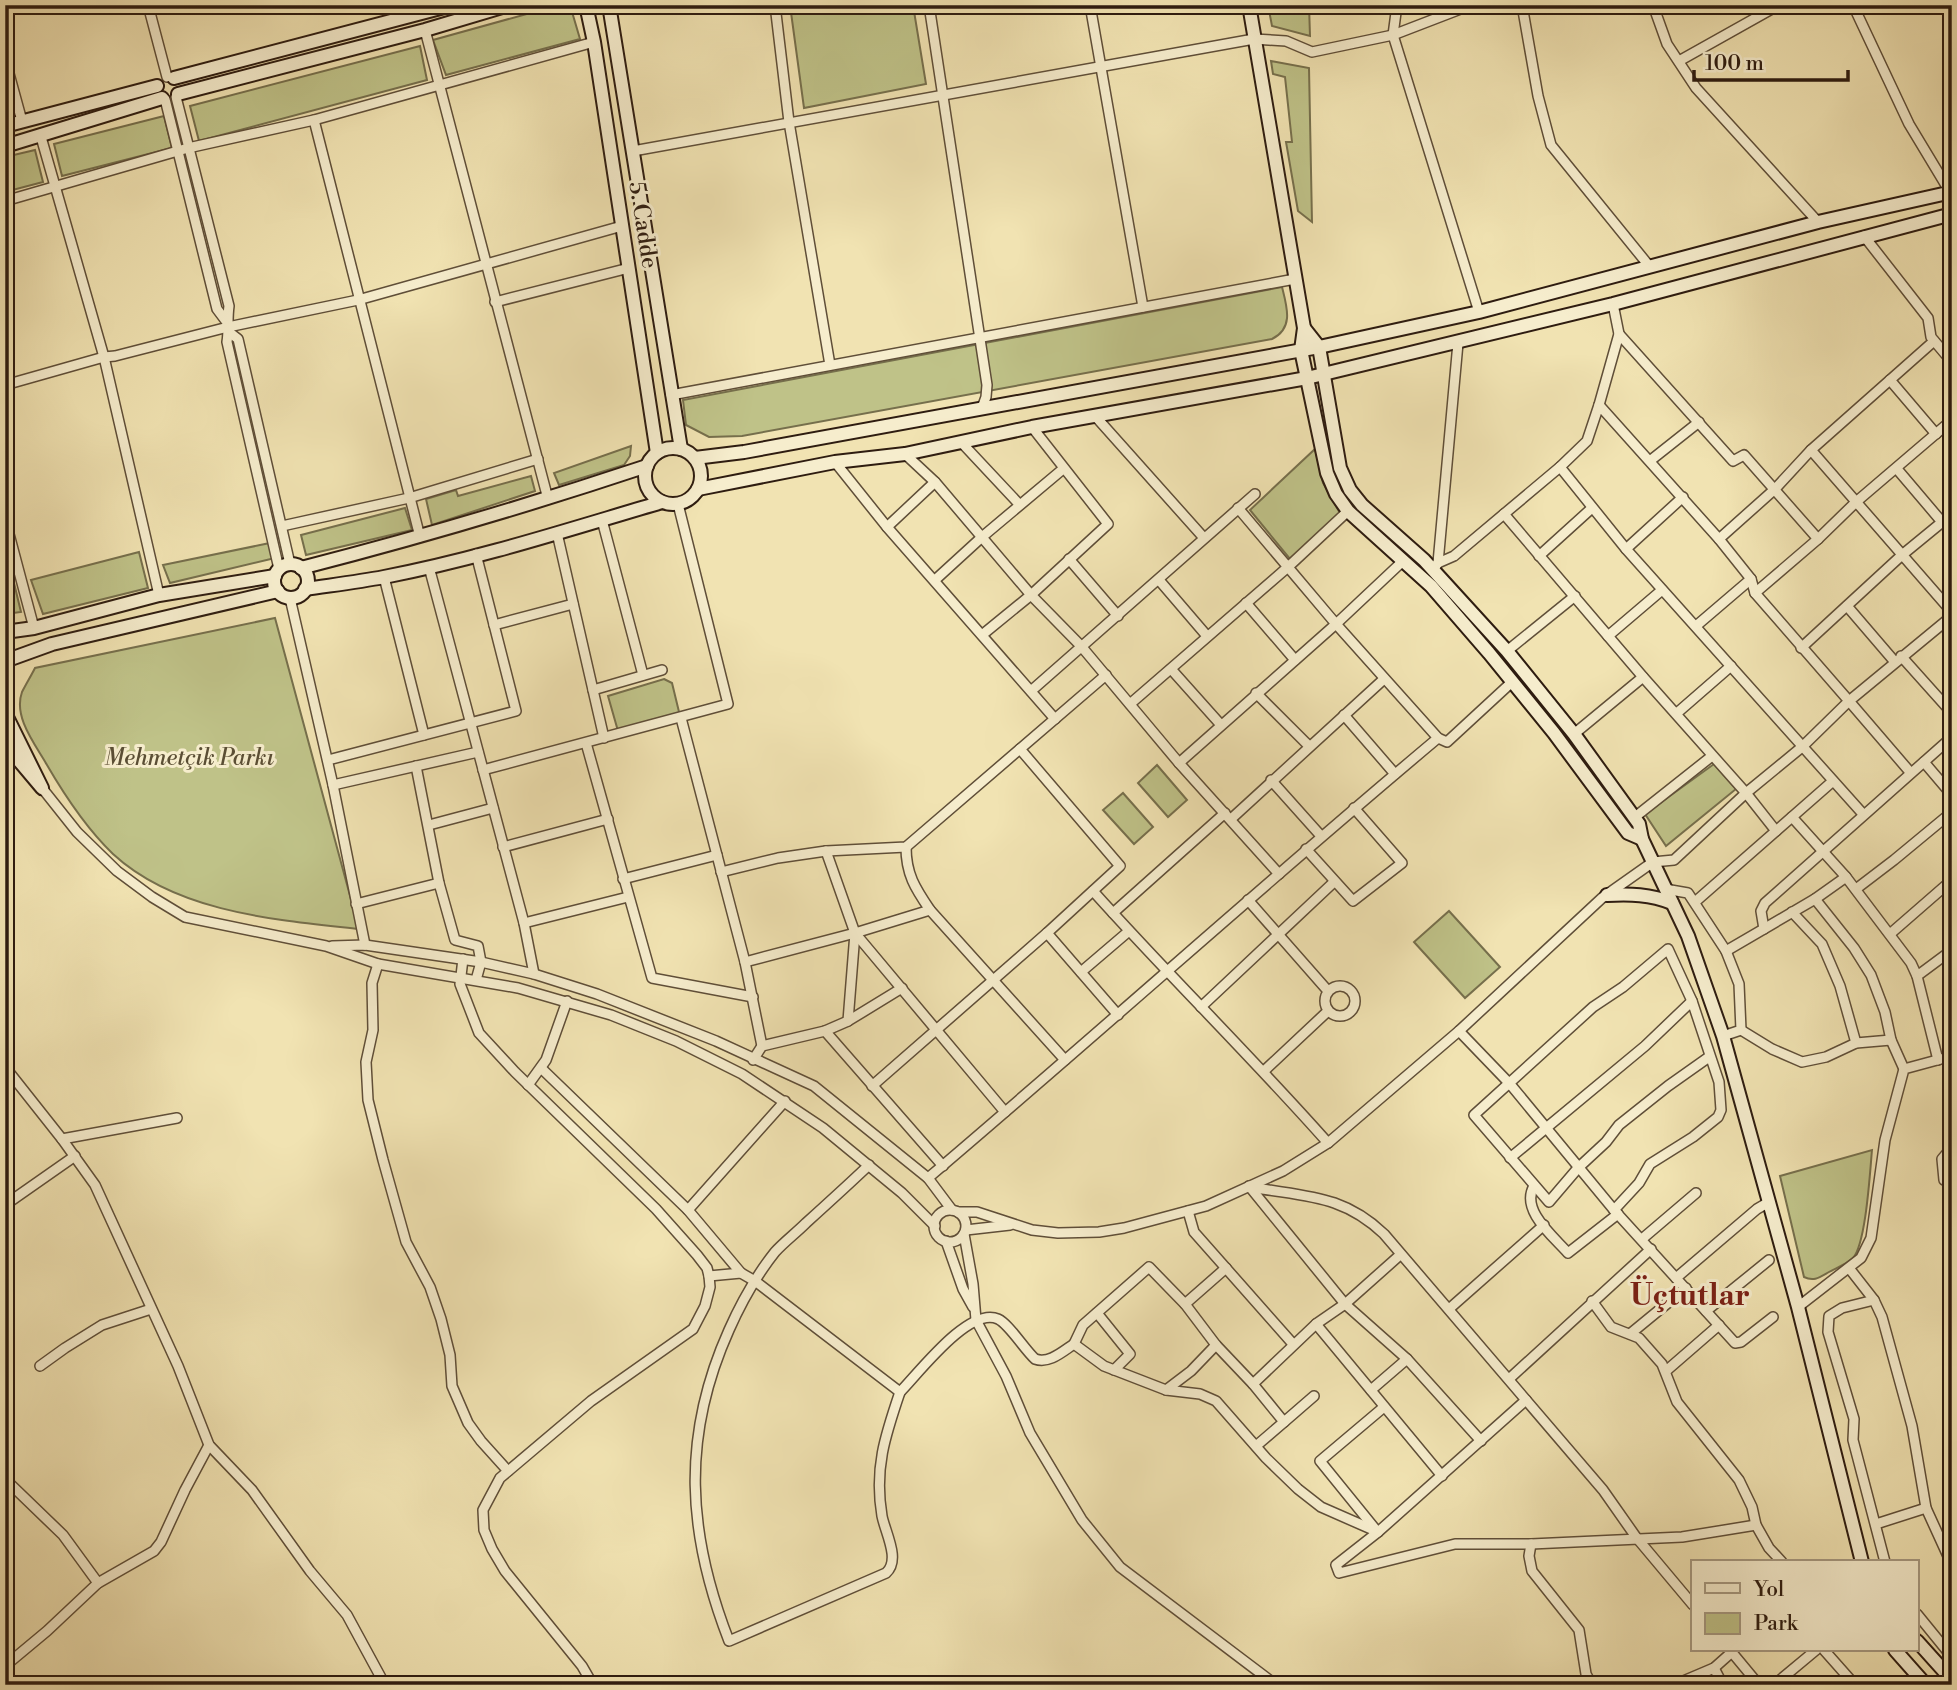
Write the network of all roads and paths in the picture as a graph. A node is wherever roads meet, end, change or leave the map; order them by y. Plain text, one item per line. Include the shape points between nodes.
1 (148, 5) edge
2 (453, 5) edge
3 (509, 5) edge
4 (586, 5) edge
5 (609, 5) edge
6 (775, 5) edge
7 (929, 5) edge
8 (1090, 5) edge
9 (1249, 5) edge
10 (1397, 5) edge
11 (1471, 5) edge
12 (1522, 5) edge
13 (1653, 5) edge
14 (1779, 5) edge
15 (1853, 5) edge
16 (425, 30) junction
17 (1393, 35) junction
18 (1254, 39) junction
19 (594, 42) junction
20 (5, 59) edge
21 (1679, 61) junction
22 (1101, 68) junction
23 (438, 86) junction
24 (168, 90) junction
25 (943, 97) junction
26 (314, 120) junction
27 (22, 121) junction
28 (789, 122) junction
29 (5, 126) edge
30 (41, 137) junction
31 (5, 146) edge
32 (183, 149) junction
33 (633, 150) junction
34 (55, 186) junction
35 (1951, 192) edge
36 (5, 201) edge
37 (1952, 215) edge
38 (1818, 222) junction
39 (622, 226) junction
40 (1864, 236) junction
41 (486, 264) junction
42 (1650, 267) junction
43 (629, 268) junction
44 (1295, 279) junction
45 (358, 300) junction
46 (495, 302) junction
47 (1613, 304) junction
48 (1143, 307) junction
49 (1479, 312) junction
50 (228, 327) junction
51 (1304, 328) junction
52 (1619, 334) junction
53 (978, 338) junction
54 (1934, 341) junction
55 (1458, 343) junction
56 (1319, 347) junction
57 (1301, 350) junction
58 (104, 356) junction
59 (1952, 362) edge
60 (830, 365) junction
61 (1324, 374) junction
62 (1307, 379) junction
63 (1890, 380) junction
64 (5, 385) edge
65 (671, 395) junction
66 (1599, 405) junction
67 (982, 408) junction
68 (1096, 417) junction
69 (1952, 420) edge
70 (1699, 422) junction
71 (1032, 428) junction
72 (1936, 434) junction
73 (961, 442) junction
74 (681, 449) junction
75 (1811, 450) junction
76 (657, 453) junction
77 (905, 454) junction
78 (695, 458) junction
79 (538, 459) junction
80 (1651, 460) junction
81 (835, 462) junction
82 (647, 466) junction
83 (1560, 467) junction
84 (1063, 469) junction
85 (1897, 469) junction
86 (935, 482) junction
87 (698, 489) junction
88 (1775, 489) junction
89 (1255, 494) dead end
90 (1683, 497) junction
91 (409, 498) junction
92 (548, 499) junction
93 (662, 502) junction
94 (1856, 502) junction
95 (678, 504) junction
96 (1019, 504) junction
97 (1238, 508) junction
98 (1592, 509) junction
99 (1348, 511) junction
100 (1504, 514) junction
101 (1952, 514) edge
102 (5, 519) edge
103 (602, 520) junction
104 (1942, 522) junction
105 (282, 526) junction
106 (887, 527) junction
107 (557, 533) junction
108 (420, 537) junction
109 (982, 537) junction
110 (1204, 538) junction
111 (1719, 539) junction
112 (1818, 539) junction
113 (1626, 549) junction
114 (476, 554) junction
115 (1902, 555) junction
116 (1539, 556) junction
117 (1069, 559) junction
118 (1403, 561) junction
119 (1435, 566) junction
120 (429, 567) junction
121 (1288, 567) junction
122 (286, 569) junction
123 (384, 577) junction
124 (1751, 579) junction
125 (936, 580) junction
126 (1159, 580) junction
127 (305, 589) junction
128 (1662, 590) junction
129 (1755, 593) junction
130 (284, 594) junction
131 (159, 595) junction
132 (1031, 595) junction
133 (1575, 596) junction
134 (1246, 603) junction
135 (573, 604) junction
136 (1847, 606) junction
137 (1952, 614) edge
138 (1118, 616) junction
139 (1336, 624) junction
140 (494, 625) junction
141 (1696, 626) junction
142 (34, 628) junction
143 (5, 632) edge
144 (982, 635) junction
145 (1207, 636) junction
146 (1608, 636) junction
147 (1082, 646) junction
148 (1801, 648) junction
149 (1507, 651) junction
150 (1898, 659) junction
151 (1295, 660) junction
152 (5, 661) edge
153 (1731, 666) junction
154 (1171, 669) junction
155 (662, 670) dead end
156 (643, 675) junction
157 (1106, 676) junction
158 (1643, 677) junction
159 (1384, 679) junction
160 (1512, 682) junction
161 (593, 690) junction
162 (1031, 691) junction
163 (1256, 693) junction
164 (1849, 701) junction
165 (1130, 704) junction
166 (5, 713) edge
167 (1677, 713) junction
168 (1952, 713) edge
169 (1344, 715) junction
170 (681, 718) junction
171 (1055, 719) junction
172 (470, 723) junction
173 (1221, 725) junction
174 (1574, 734) junction
175 (424, 735) junction
176 (1952, 737) edge
177 (604, 738) junction
178 (1437, 738) junction
179 (586, 743) junction
180 (6, 745) edge
181 (1308, 746) junction
182 (1802, 747) junction
183 (1020, 749) junction
184 (478, 752) junction
185 (1712, 756) junction
186 (328, 760) junction
187 (1179, 762) junction
188 (1924, 762) junction
189 (416, 766) junction
190 (483, 770) junction
191 (1910, 772) junction
192 (1395, 774) junction
193 (1271, 780) junction
194 (1833, 781) junction
195 (333, 785) junction
196 (42, 788) junction
197 (1746, 793) junction
198 (1952, 795) edge
199 (493, 808) junction
200 (1354, 808) junction
201 (1952, 812) edge
202 (1863, 814) junction
203 (1228, 816) junction
204 (1635, 817) junction
205 (1792, 817) junction
206 (608, 819) junction
207 (429, 825) junction
208 (1776, 831) junction
209 (1321, 836) junction
210 (1642, 839) junction
211 (503, 847) junction
212 (906, 847) junction
213 (1306, 849) junction
214 (1823, 850) junction
215 (826, 851) junction
216 (717, 855) junction
217 (1653, 862) junction
218 (721, 872) junction
219 (1279, 874) junction
220 (1846, 877) junction
221 (623, 879) junction
222 (1952, 880) edge
223 (1334, 881) junction
224 (439, 883) junction
225 (1665, 889) junction
226 (1856, 889) junction
227 (1093, 891) junction
228 (1607, 895) junction
229 (628, 897) junction
230 (1248, 900) junction
231 (1815, 900) junction
232 (1695, 902) junction
233 (1672, 903) junction
234 (356, 904) junction
235 (930, 910) junction
236 (1792, 912) junction
237 (1113, 913) junction
238 (524, 923) junction
239 (1764, 929) junction
240 (1129, 931) junction
241 (855, 933) junction
242 (1047, 933) junction
243 (1278, 934) junction
244 (1890, 934) junction
245 (365, 945) junction
246 (326, 946) junction
247 (1952, 950) edge
248 (1726, 951) junction
249 (463, 959) junction
250 (481, 962) junction
251 (745, 962) junction
252 (378, 964) junction
253 (1081, 972) junction
254 (1166, 972) junction
255 (534, 974) junction
256 (1917, 976) junction
257 (460, 977) junction
258 (476, 980) junction
259 (994, 980) junction
260 (902, 988) junction
261 (1328, 991) junction
262 (753, 997) junction
263 (567, 1001) junction
264 (1692, 1001) junction
265 (1200, 1007) junction
266 (1328, 1011) junction
267 (1118, 1015) junction
268 (848, 1021) junction
269 (936, 1028) junction
270 (1741, 1030) junction
271 (825, 1031) junction
272 (1459, 1031) junction
273 (1723, 1036) junction
274 (1891, 1040) junction
275 (1856, 1043) junction
276 (762, 1046) junction
277 (1952, 1056) edge
278 (1709, 1057) junction
279 (753, 1060) junction
280 (1065, 1060) junction
281 (1938, 1060) junction
282 (6, 1068) edge
283 (541, 1068) junction
284 (1904, 1069) junction
285 (1264, 1071) junction
286 (1735, 1078) junction
287 (1719, 1082) junction
288 (1510, 1084) junction
289 (528, 1085) junction
290 (872, 1086) junction
291 (785, 1101) junction
292 (1005, 1112) junction
293 (177, 1118) dead end
294 (1546, 1125) junction
295 (62, 1139) junction
296 (1328, 1143) junction
297 (1952, 1147) edge
298 (75, 1156) junction
299 (1510, 1158) junction
300 (869, 1165) junction
301 (943, 1166) junction
302 (1578, 1168) junction
303 (928, 1178) junction
304 (1944, 1180) dead end
305 (1250, 1186) junction
306 (1534, 1186) junction
307 (1696, 1193) dead end
308 (1769, 1202) junction
309 (5, 1205) edge
310 (688, 1210) junction
311 (955, 1211) junction
312 (1188, 1211) junction
313 (1616, 1212) junction
314 (1012, 1225) junction
315 (1544, 1225) junction
316 (934, 1226) junction
317 (965, 1232) junction
318 (1642, 1239) junction
319 (946, 1241) junction
320 (1651, 1249) junction
321 (1401, 1255) junction
322 (1769, 1259) dead end
323 (1226, 1268) junction
324 (1849, 1268) junction
325 (741, 1273) junction
326 (709, 1276) junction
327 (1676, 1278) junction
328 (755, 1281) junction
329 (1686, 1288) junction
330 (1874, 1300) junction
331 (1592, 1301) junction
332 (1185, 1304) junction
333 (1345, 1304) junction
334 (974, 1307) junction
335 (1798, 1307) junction
336 (151, 1309) junction
337 (1449, 1309) junction
338 (1706, 1311) junction
339 (1097, 1313) junction
340 (1773, 1317) dead end
341 (976, 1320) junction
342 (1316, 1324) junction
343 (1719, 1325) junction
344 (1630, 1334) junction
345 (1293, 1344) junction
346 (1074, 1345) junction
347 (1216, 1345) junction
348 (1407, 1359) junction
349 (40, 1366) dead end
350 (1114, 1370) junction
351 (1666, 1371) junction
352 (1509, 1378) junction
353 (1253, 1384) junction
354 (1166, 1390) junction
355 (1371, 1391) junction
356 (900, 1392) junction
357 (1314, 1396) dead end
358 (1526, 1400) junction
359 (1384, 1406) junction
360 (1284, 1422) junction
361 (1481, 1441) junction
362 (209, 1445) junction
363 (1256, 1446) junction
364 (508, 1471) junction
365 (1442, 1476) junction
366 (5, 1479) edge
367 (1926, 1508) junction
368 (1875, 1524) junction
369 (1756, 1525) junction
370 (1378, 1532) junction
371 (1636, 1537) junction
372 (1531, 1544) junction
373 (1780, 1560) edge
374 (1861, 1560) edge
375 (1884, 1560) edge
376 (1952, 1565) edge
377 (98, 1583) junction
378 (1691, 1603) edge
379 (1918, 1615) edge
380 (1918, 1642) edge
381 (1730, 1652) edge
382 (1732, 1652) edge
383 (1814, 1652) edge
384 (1826, 1652) edge
385 (1897, 1652) edge
386 (1952, 1657) edge
387 (5, 1666) edge
388 (1714, 1668) junction
389 (1952, 1680) edge
390 (386, 1685) edge
391 (593, 1685) edge
392 (1276, 1685) edge
393 (1592, 1685) edge
394 (1674, 1685) edge
395 (1723, 1685) edge
396 (1759, 1685) edge
397 (1774, 1685) edge
398 (1855, 1685) edge
399 (1926, 1685) edge

1 - 24 street
2 - 24 street
3 - 16 street
4 - 19 street, 5. Cadde
5 - 33 street, 5. Cadde
6 - 28 street
7 - 25 street
8 - 22 street
9 - 18 street
10 - 17 street
11 - 17 street
12 - 42 street via 1551,145
13 - 21 street via 1667,44
14 - 21 street
15 - 35 street via 1909,124
16 - 23 street
16 - 24 street
17 - 18 street via 1312,52 1286,41
17 - 49 street
18 - 22 street
18 - 44 street
19 - 23 street
19 - 39 street, 5. Cadde
20 - 27 street
21 - 38 street via 1696,88
22 - 25 street
22 - 48 street
23 - 26 street
23 - 41 street
24 - 27 street
24 - 30 street
24 - 32 street
25 - 28 street
25 - 53 street
26 - 32 street
26 - 45 street
27 - 29 street
28 - 33 street
28 - 60 street
30 - 31 street
30 - 34 street
32 - 34 street
32 - 50 street via 217,309
33 - 65 street, 5. Cadde
34 - 36 street
34 - 58 street
35 - 38 street
37 - 40 street
38 - 42 street
39 - 41 street
39 - 43 street, 5. Cadde
40 - 47 street
40 - 54 street via 1928,318
41 - 45 street
41 - 46 street
42 - 49 street
43 - 46 street
43 - 76 street, 5. Cadde
44 - 48 street
44 - 51 street
45 - 50 street
45 - 91 street
46 - 79 street
47 - 52 street
47 - 55 street
48 - 53 street
49 - 56 street
50 - 58 street
50 - 105 street via 238,339
50 - 122 street via 227,342
51 - 56 street
51 - 57 street
52 - 66 street
52 - 70 street
53 - 60 street
53 - 67 street via 987,385
54 - 59 street
54 - 63 street
55 - 61 street
55 - 119 street
56 - 57 street
56 - 61 street
57 - 62 street
57 - 67 street
58 - 64 street
58 - 131 street
60 - 65 street
61 - 62 street
61 - 119 street via 1340,468 1350,490
62 - 68 street
62 - 99 street via 1327,473
63 - 72 street
63 - 75 street
65 - 74 street, 5. Cadde
66 - 80 street
66 - 83 street via 1587,441
67 - 78 street
68 - 71 street
68 - 110 street
69 - 72 street
70 - 80 street
70 - 88 street via 1733,461 1744,455
71 - 73 street
71 - 84 street
72 - 85 street
73 - 77 street
73 - 96 street
74 - 76 street
74 - 78 street
75 - 88 street
75 - 94 street
76 - 82 street
77 - 81 street
77 - 86 street
78 - 87 street via 702,473
79 - 91 street
79 - 92 street
80 - 90 street
81 - 87 street
81 - 106 street
82 - 92 street
82 - 93 street via 649,491
83 - 98 street
83 - 100 street
84 - 96 street
84 - 117 street via 1108,524
85 - 94 street
85 - 104 street
86 - 106 street
86 - 109 street
87 - 95 street
88 - 111 street
88 - 112 street
89 - 97 street
90 - 111 street
90 - 113 street
91 - 105 street
91 - 108 street
92 - 108 street
93 - 95 street
93 - 103 street
94 - 112 street
94 - 115 street
95 - 170 street via 728,704
96 - 109 street
97 - 110 street
97 - 121 street
98 - 113 street
98 - 116 street
99 - 118 street
99 - 121 street
100 - 116 street
100 - 119 street
101 - 104 street
102 - 142 street
103 - 107 street
103 - 156 street
104 - 115 street
105 - 122 street
106 - 125 street
107 - 114 street
107 - 135 street
108 - 122 street
109 - 125 street
109 - 132 street
110 - 126 street
111 - 124 street
112 - 129 street
113 - 128 street
114 - 120 street
114 - 140 street
115 - 136 street
115 - 137 street
116 - 133 street
117 - 132 street
117 - 138 street
118 - 139 street
118 - 160 street via 1431,586
119 - 149 street
120 - 123 street
120 - 172 street
121 - 134 street
121 - 139 street
122 - 127 street via 307,578
122 - 130 street via 274,584
122 - 131 street
123 - 127 street
123 - 175 street
124 - 129 street
124 - 141 street
125 - 144 street
126 - 138 street
126 - 145 street
127 - 130 street via 299,596
128 - 141 street
128 - 146 street
129 - 148 street
130 - 152 street via 52,644
130 - 186 street
131 - 142 street
132 - 144 street
132 - 147 street
133 - 146 street
133 - 149 street
134 - 145 street
134 - 151 street
135 - 140 street
135 - 161 street
136 - 148 street
136 - 150 street
137 - 150 street
138 - 147 street
139 - 151 street
139 - 159 street
140 - 172 street via 516,711
141 - 153 street
142 - 143 street
144 - 162 street
145 - 154 street
146 - 158 street
147 - 157 street
147 - 162 street
148 - 164 street
149 - 174 street
150 - 164 street
150 - 168 street
151 - 163 street
153 - 167 street
153 - 182 street
154 - 165 street
154 - 173 street
155 - 156 street
156 - 161 street
157 - 165 street
157 - 171 street
158 - 167 street
158 - 174 street
159 - 169 street
159 - 178 street
160 - 178 street via 1447,741
160 - 210 street via 1628,833
161 - 177 street
162 - 171 street
163 - 173 street
163 - 181 street
164 - 182 street
164 - 191 street
165 - 187 street
166 - 196 street
167 - 185 street
169 - 181 street
169 - 192 street
170 - 177 street
170 - 216 street
171 - 183 street
172 - 175 street
172 - 184 street
173 - 187 street
174 - 204 street
175 - 186 street
176 - 188 street
177 - 179 street
178 - 192 street
179 - 190 street
179 - 206 street
180 - 196 street
181 - 193 street
182 - 194 street
182 - 197 street
183 - 212 street
183 - 227 street via 1120,866
184 - 189 street
184 - 190 street
185 - 197 street
185 - 204 street
186 - 195 street
187 - 203 street
188 - 191 street
188 - 198 street
189 - 195 street
189 - 207 street
190 - 199 street
191 - 202 street
192 - 200 street
193 - 203 street
193 - 209 street
194 - 202 street
194 - 205 street
195 - 234 street
196 - 246 street via 117,871 185,917
197 - 208 street
197 - 217 street via 1674,860
199 - 207 street
199 - 211 street
200 - 209 street
200 - 223 street via 1402,863 1353,901
201 - 226 street
202 - 214 street
203 - 219 street
203 - 237 street
204 - 210 street
205 - 208 street
205 - 214 street
206 - 211 street
206 - 221 street
207 - 224 street
208 - 232 street
209 - 213 street
210 - 217 street
211 - 238 street
212 - 215 street
212 - 235 street via 910,876
213 - 219 street
213 - 223 street
214 - 220 street
214 - 239 street via 1765,903 1761,911
215 - 218 street
215 - 241 street
216 - 218 street
216 - 221 street
217 - 225 street
217 - 228 street
218 - 251 street
219 - 230 street
220 - 226 street
220 - 231 street
221 - 229 street
222 - 244 street
223 - 243 street
224 - 234 street
224 - 250 street via 455,940 478,946
225 - 232 street via 1688,893
225 - 233 street
226 - 244 street
227 - 237 street
227 - 242 street
228 - 233 street via 1636,894
228 - 272 street
229 - 238 street
229 - 262 street via 652,978
230 - 243 street
230 - 254 street
231 - 236 street
231 - 274 street via 1871,975
232 - 248 street
233 - 273 street via 1689,936
234 - 245 street
235 - 241 street
235 - 259 street
236 - 239 street
236 - 275 street via 1822,944
237 - 240 street
238 - 255 street
239 - 248 street
240 - 253 street
240 - 254 street
241 - 251 street
241 - 260 street
241 - 268 street
242 - 253 street
242 - 259 street
243 - 261 street
243 - 265 street
244 - 256 street
245 - 246 street
245 - 249 street
246 - 252 street
247 - 256 street
248 - 270 street via 1739,984
249 - 250 street
249 - 257 street
250 - 255 street
250 - 258 street
251 - 262 street
252 - 257 street
252 - 364 street via 372,983 373,1030 366,1062 368,1100 383,1160 405,1242 430,1287 441,1319 452,1386 468,1423
253 - 267 street
254 - 265 street
254 - 267 street
255 - 279 street via 653,1015
256 - 281 street
257 - 258 street
257 - 289 street via 479,1033
258 - 263 street
259 - 269 street
259 - 280 street
260 - 268 street
260 - 269 street
261 - 266 street via 1324,1001
261 - 266 street via 1347,987 1355,1002 1345,1015
262 - 276 street
263 - 283 street
263 - 291 street via 676,1041
264 - 278 street
264 - 288 street via 1668,949 1593,1007
264 - 294 street via 1645,1046
265 - 285 street
266 - 285 street
267 - 280 street
268 - 271 street
269 - 290 street
269 - 292 street
270 - 273 street
270 - 275 street via 1802,1062
271 - 276 street
271 - 290 street
272 - 288 street
272 - 296 street
273 - 286 street
274 - 275 street
274 - 284 street
276 - 279 street
277 - 281 street
278 - 287 street
278 - 302 street via 1619,1125
279 - 303 street via 814,1086
280 - 292 street
281 - 284 street
282 - 295 street
283 - 289 street
283 - 310 street
284 - 324 street via 1885,1140 1871,1238 1861,1258
285 - 296 street
286 - 287 street
286 - 308 street
287 - 313 street via 1718,1117 1650,1164
288 - 294 street
288 - 299 street via 1474,1115
289 - 326 street via 656,1209 697,1255
290 - 301 street
291 - 300 street
291 - 310 street
292 - 301 street
293 - 295 street
294 - 299 street
294 - 302 street
295 - 298 street
296 - 305 street
297 - 304 street via 1942,1159
298 - 309 street
298 - 336 street via 95,1185
299 - 306 street
300 - 316 street
300 - 328 street via 776,1251
301 - 303 street
302 - 306 street via 1549,1202
302 - 313 street
303 - 311 street
305 - 312 street
305 - 321 street via 1345,1206 1366,1217
305 - 333 street
306 - 315 street via 1530,1206
307 - 318 street
308 - 327 street
308 - 335 street
310 - 325 street
311 - 314 street via 999,1217
311 - 316 street via 942,1212
311 - 317 street via 965,1220
312 - 314 street via 1099,1231 1058,1233
312 - 323 street via 1194,1232
313 - 315 street via 1568,1253
313 - 318 street
314 - 317 street
315 - 337 street
316 - 319 street
317 - 319 street via 956,1241
317 - 334 street
318 - 320 street
319 - 334 street
320 - 327 street
320 - 331 street
321 - 333 street
321 - 337 street
322 - 338 street
323 - 332 street
323 - 345 street
324 - 330 street
324 - 335 street
325 - 326 street
325 - 328 street
326 - 364 street via 705,1306 693,1329 590,1401
327 - 329 street
328 - 356 street
328 - 356 street via 729,1330 710,1381 695,1461 703,1558 729,1641 891,1568 880,1465
329 - 338 street
329 - 344 street
330 - 367 street via 1912,1426
330 - 368 street via 1829,1316 1828,1332 1854,1419 1853,1440
331 - 344 street via 1611,1327
331 - 352 street
332 - 339 street via 1149,1267
332 - 347 street
333 - 342 street
333 - 348 street
334 - 341 street
335 - 374 street
336 - 349 street via 103,1325
336 - 362 street
337 - 352 street
338 - 343 street
339 - 346 street via 1083,1325
339 - 350 street via 1130,1354
340 - 343 street via 1735,1343
341 - 346 street via 1001,1320 1042,1362
341 - 356 street via 940,1348
341 - 392 street via 1030,1433 1082,1520 1120,1567
342 - 345 street
342 - 355 street
343 - 351 street
344 - 351 street via 1654,1353
345 - 353 street
346 - 350 street
347 - 353 street
347 - 354 street
348 - 355 street
348 - 361 street
350 - 354 street
351 - 369 street via 1677,1402 1745,1490
352 - 358 street
353 - 360 street
354 - 363 street via 1216,1401
355 - 359 street
357 - 360 street
358 - 361 street
358 - 371 street via 1604,1490
359 - 365 street
359 - 370 street via 1320,1461
360 - 363 street
361 - 365 street
362 - 377 street via 154,1551
362 - 390 street via 252,1490 347,1615
363 - 370 street via 1321,1507
364 - 391 street via 484,1510 484,1530 505,1571
365 - 370 street
366 - 377 street via 63,1535
367 - 368 street
367 - 376 street
368 - 375 street
369 - 371 street via 1682,1536
369 - 373 street
370 - 372 street via 1336,1565 1339,1573 1455,1544
371 - 372 street
371 - 378 street
372 - 393 street via 1532,1571 1579,1630
377 - 387 street
379 - 386 street
380 - 389 street
381 - 388 street
382 - 396 street
383 - 397 street
384 - 398 street
385 - 399 street
388 - 394 street
388 - 395 street

